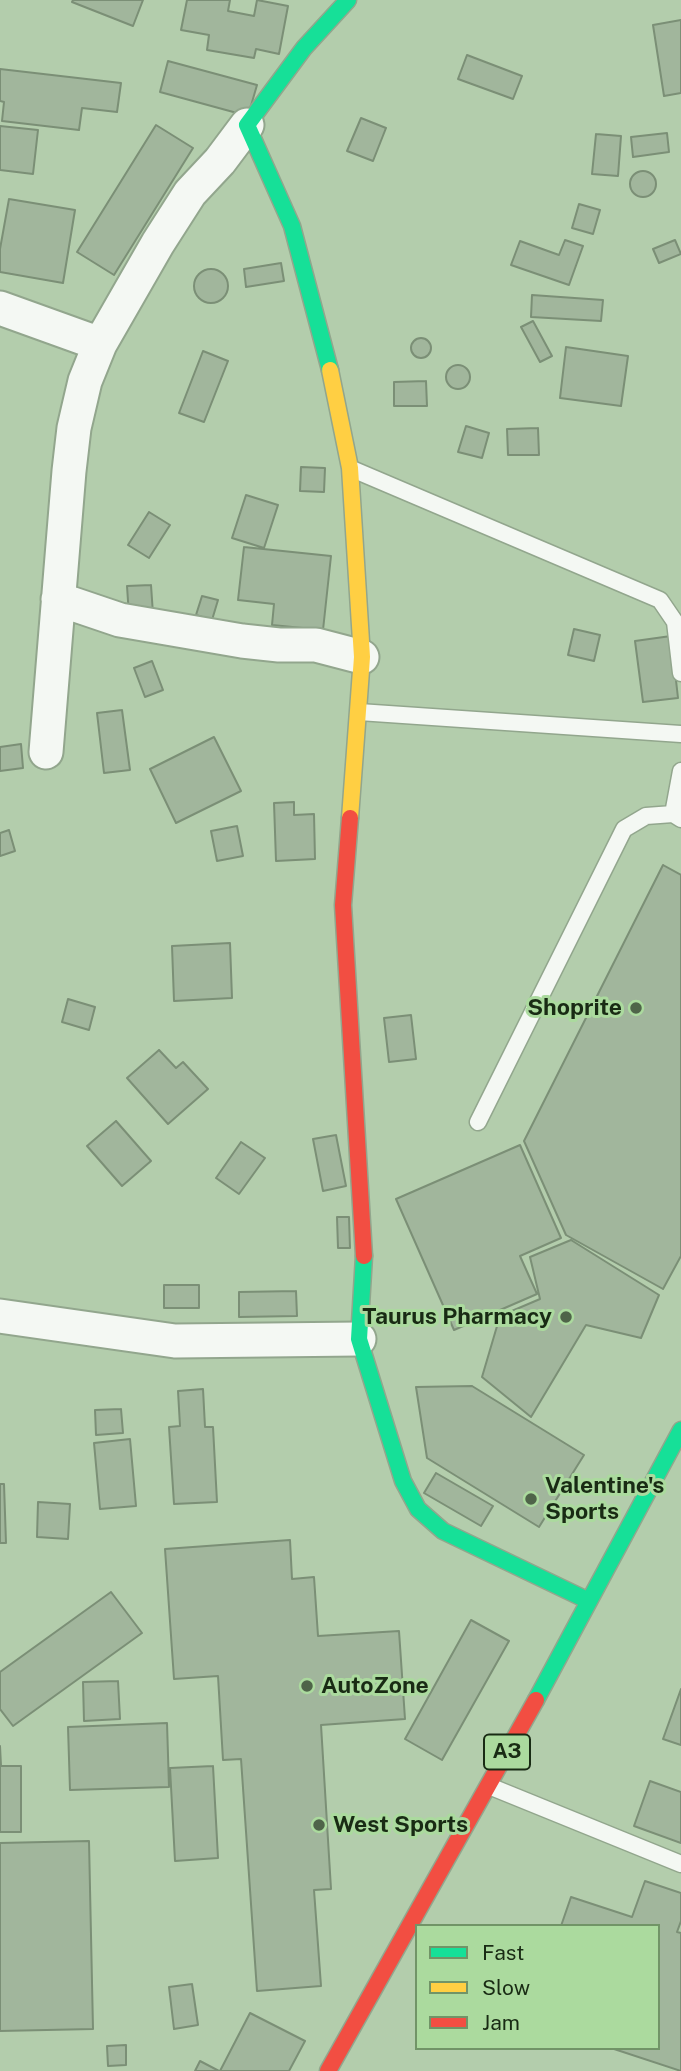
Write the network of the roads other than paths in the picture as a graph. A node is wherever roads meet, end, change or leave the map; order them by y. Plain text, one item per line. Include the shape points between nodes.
1 (348, 0) edge
2 (247, 125) junction
3 (0, 308) edge
4 (100, 344) junction
5 (350, 468) junction
6 (58, 599) junction
7 (678, 620) edge
8 (362, 657) junction
9 (681, 673) edge
10 (359, 712) junction
11 (681, 734) edge
12 (46, 752) dead end
13 (681, 771) edge
14 (677, 816) edge
15 (478, 1122) dead end
16 (0, 1316) edge
17 (359, 1339) junction
18 (681, 1430) edge
19 (589, 1601) junction
20 (489, 1786) junction
21 (681, 1864) edge
22 (328, 2071) edge

1 - 2 main road via 304,48
2 - 4 street via 190,193
2 - 5 main road via 292,226 334,386
3 - 4 street
4 - 6 street via 74,428
5 - 7 lane via 643,591 660,600
5 - 8 main road
6 - 8 street via 120,620 242,641 316,645
6 - 12 street
7 - 9 lane
8 - 10 main road
10 - 11 lane
10 - 17 main road via 343,905 364,1262
13 - 14 lane
14 - 15 lane via 646,816 624,829
16 - 17 street via 175,1341
17 - 19 main road via 402,1481 418,1510 443,1531
18 - 19 main road, A3
19 - 20 main road, A3
20 - 21 lane
20 - 22 main road, A3

